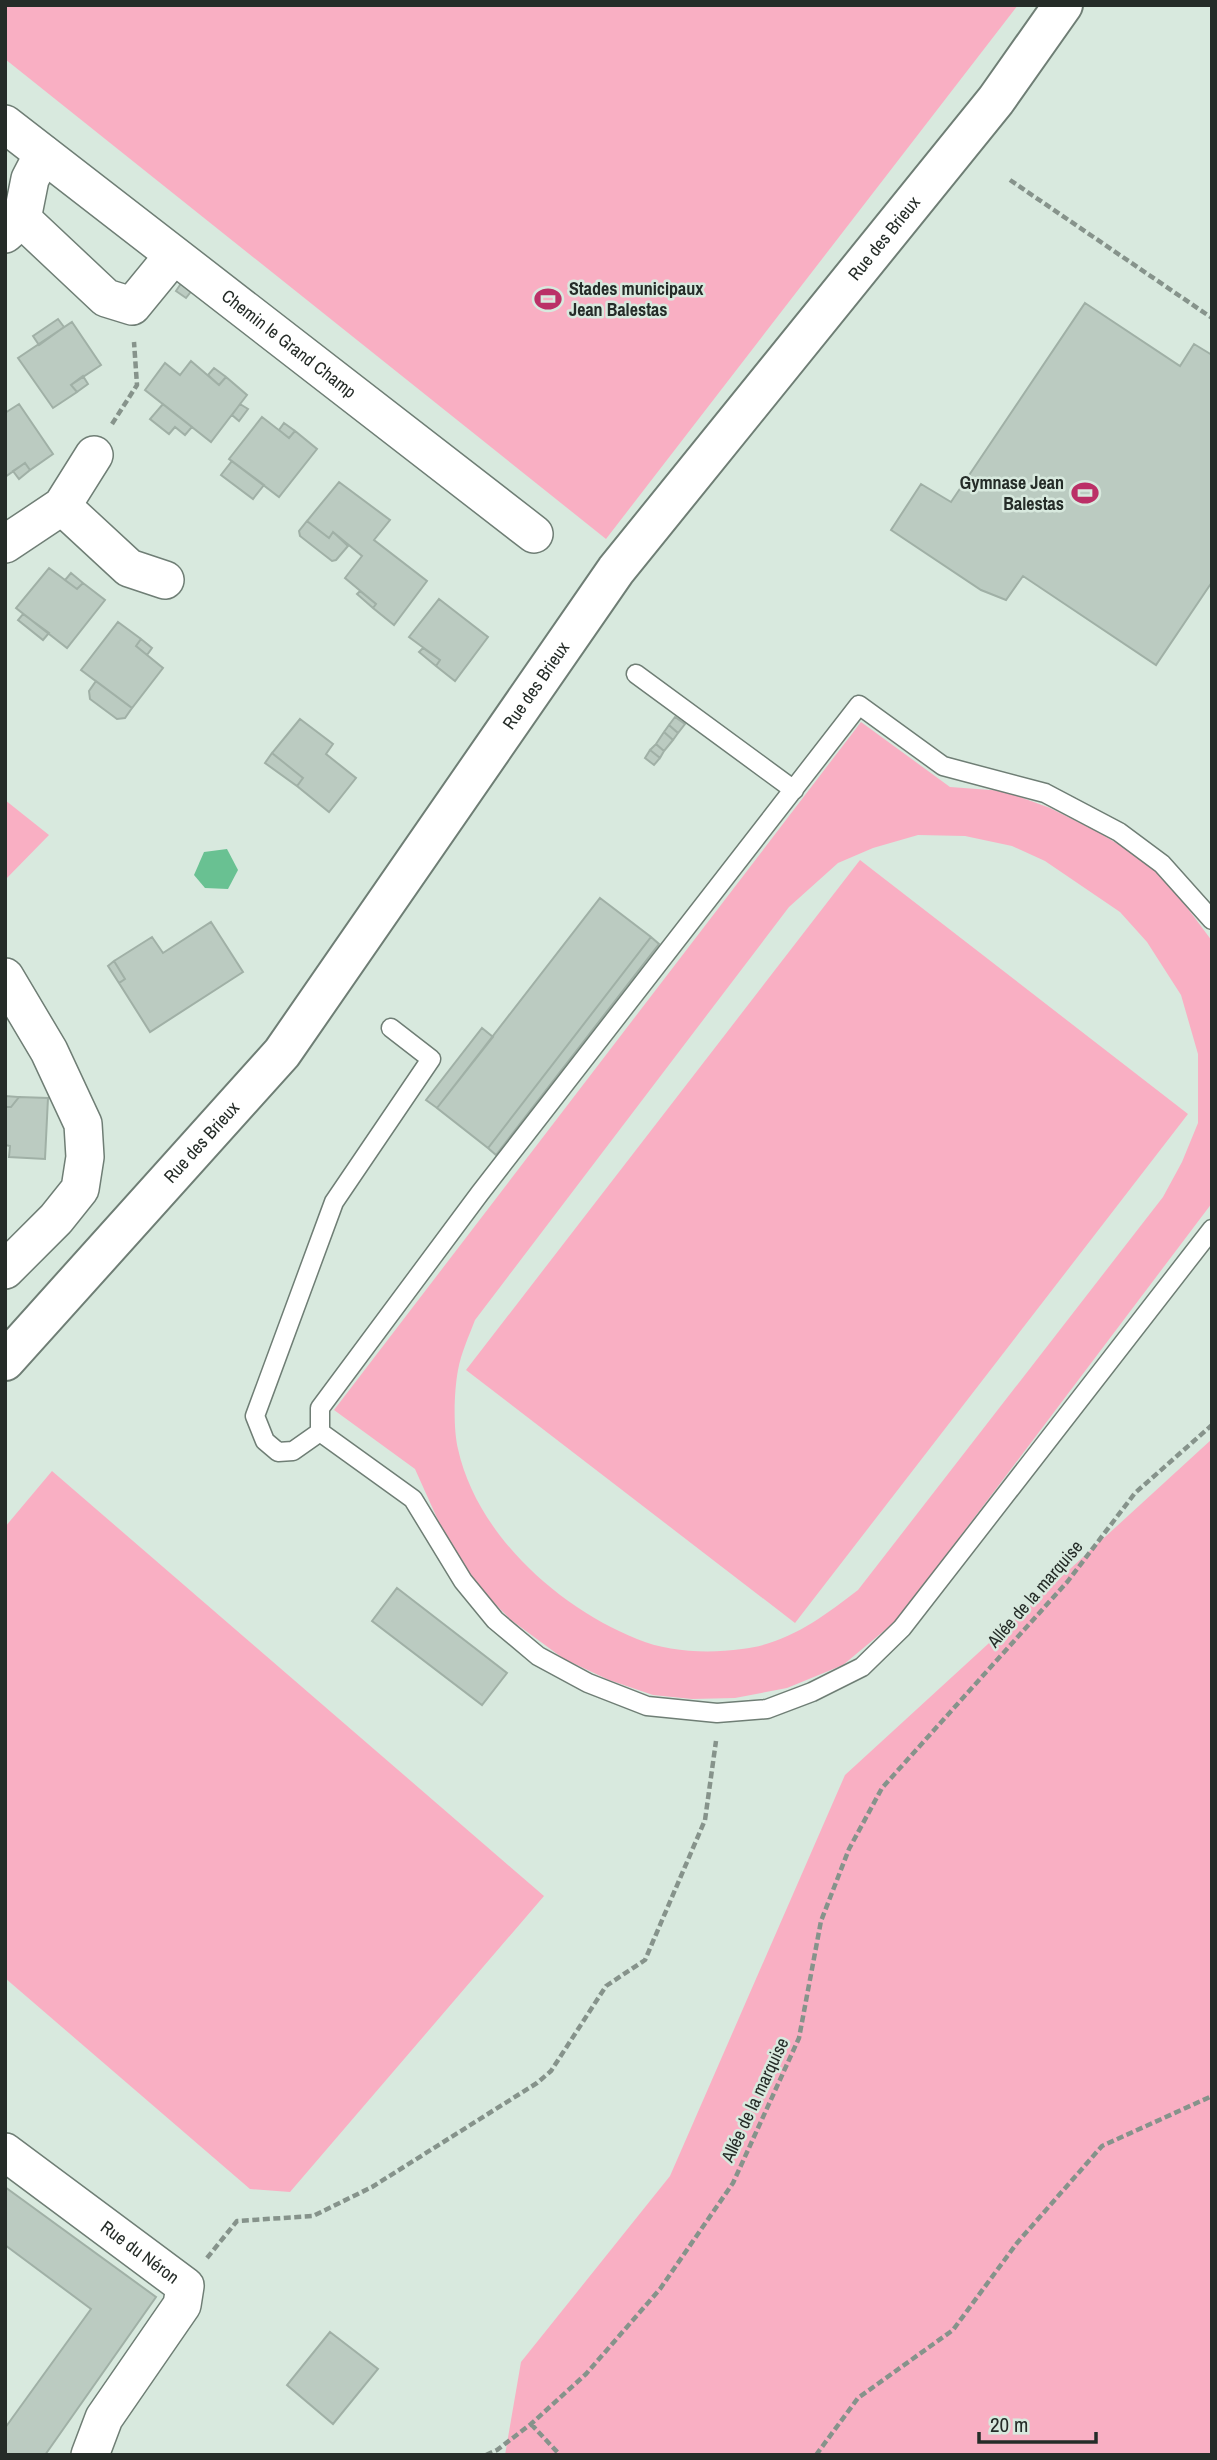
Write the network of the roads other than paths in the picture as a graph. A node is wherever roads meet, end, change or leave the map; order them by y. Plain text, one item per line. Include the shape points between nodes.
1 (1063, 5) edge
2 (5, 124) edge
3 (43, 154) junction
4 (14, 227) edge
5 (173, 256) junction
6 (94, 455) road end
7 (62, 506) junction
8 (534, 534) dead end
9 (5, 544) edge
10 (165, 580) dead end
11 (636, 674) dead end
12 (794, 790) junction
13 (1212, 920) edge
14 (5, 976) edge
15 (391, 1028) dead end
16 (1212, 1229) edge
17 (5, 1270) edge
18 (5, 1361) edge
19 (320, 1432) junction
20 (5, 2152) edge
21 (90, 2455) edge

1 - 18 street, Rue des Brieux via 996,100 616,570 282,1053
2 - 3 street, Chemin le Grand Champ
3 - 4 street
3 - 5 street, Chemin le Grand Champ
4 - 5 street via 106,298 132,306
5 - 8 street, Chemin le Grand Champ
6 - 7 street
7 - 9 street
7 - 10 street via 129,568
11 - 12 lane
12 - 13 lane via 859,705 943,766 1045,793 1119,832 1162,864
12 - 19 lane via 480,1193 320,1408
14 - 17 street via 49,1051 83,1125 85,1157 80,1189
15 - 19 lane via 431,1059 334,1202 255,1416 265,1441 278,1452 293,1451
16 - 19 lane via 902,1628 862,1667 767,1710 717,1713 647,1706 588,1683 538,1656 495,1620 463,1581 413,1499
20 - 21 street, Rue du Néron via 185,2286 182,2305 104,2418

